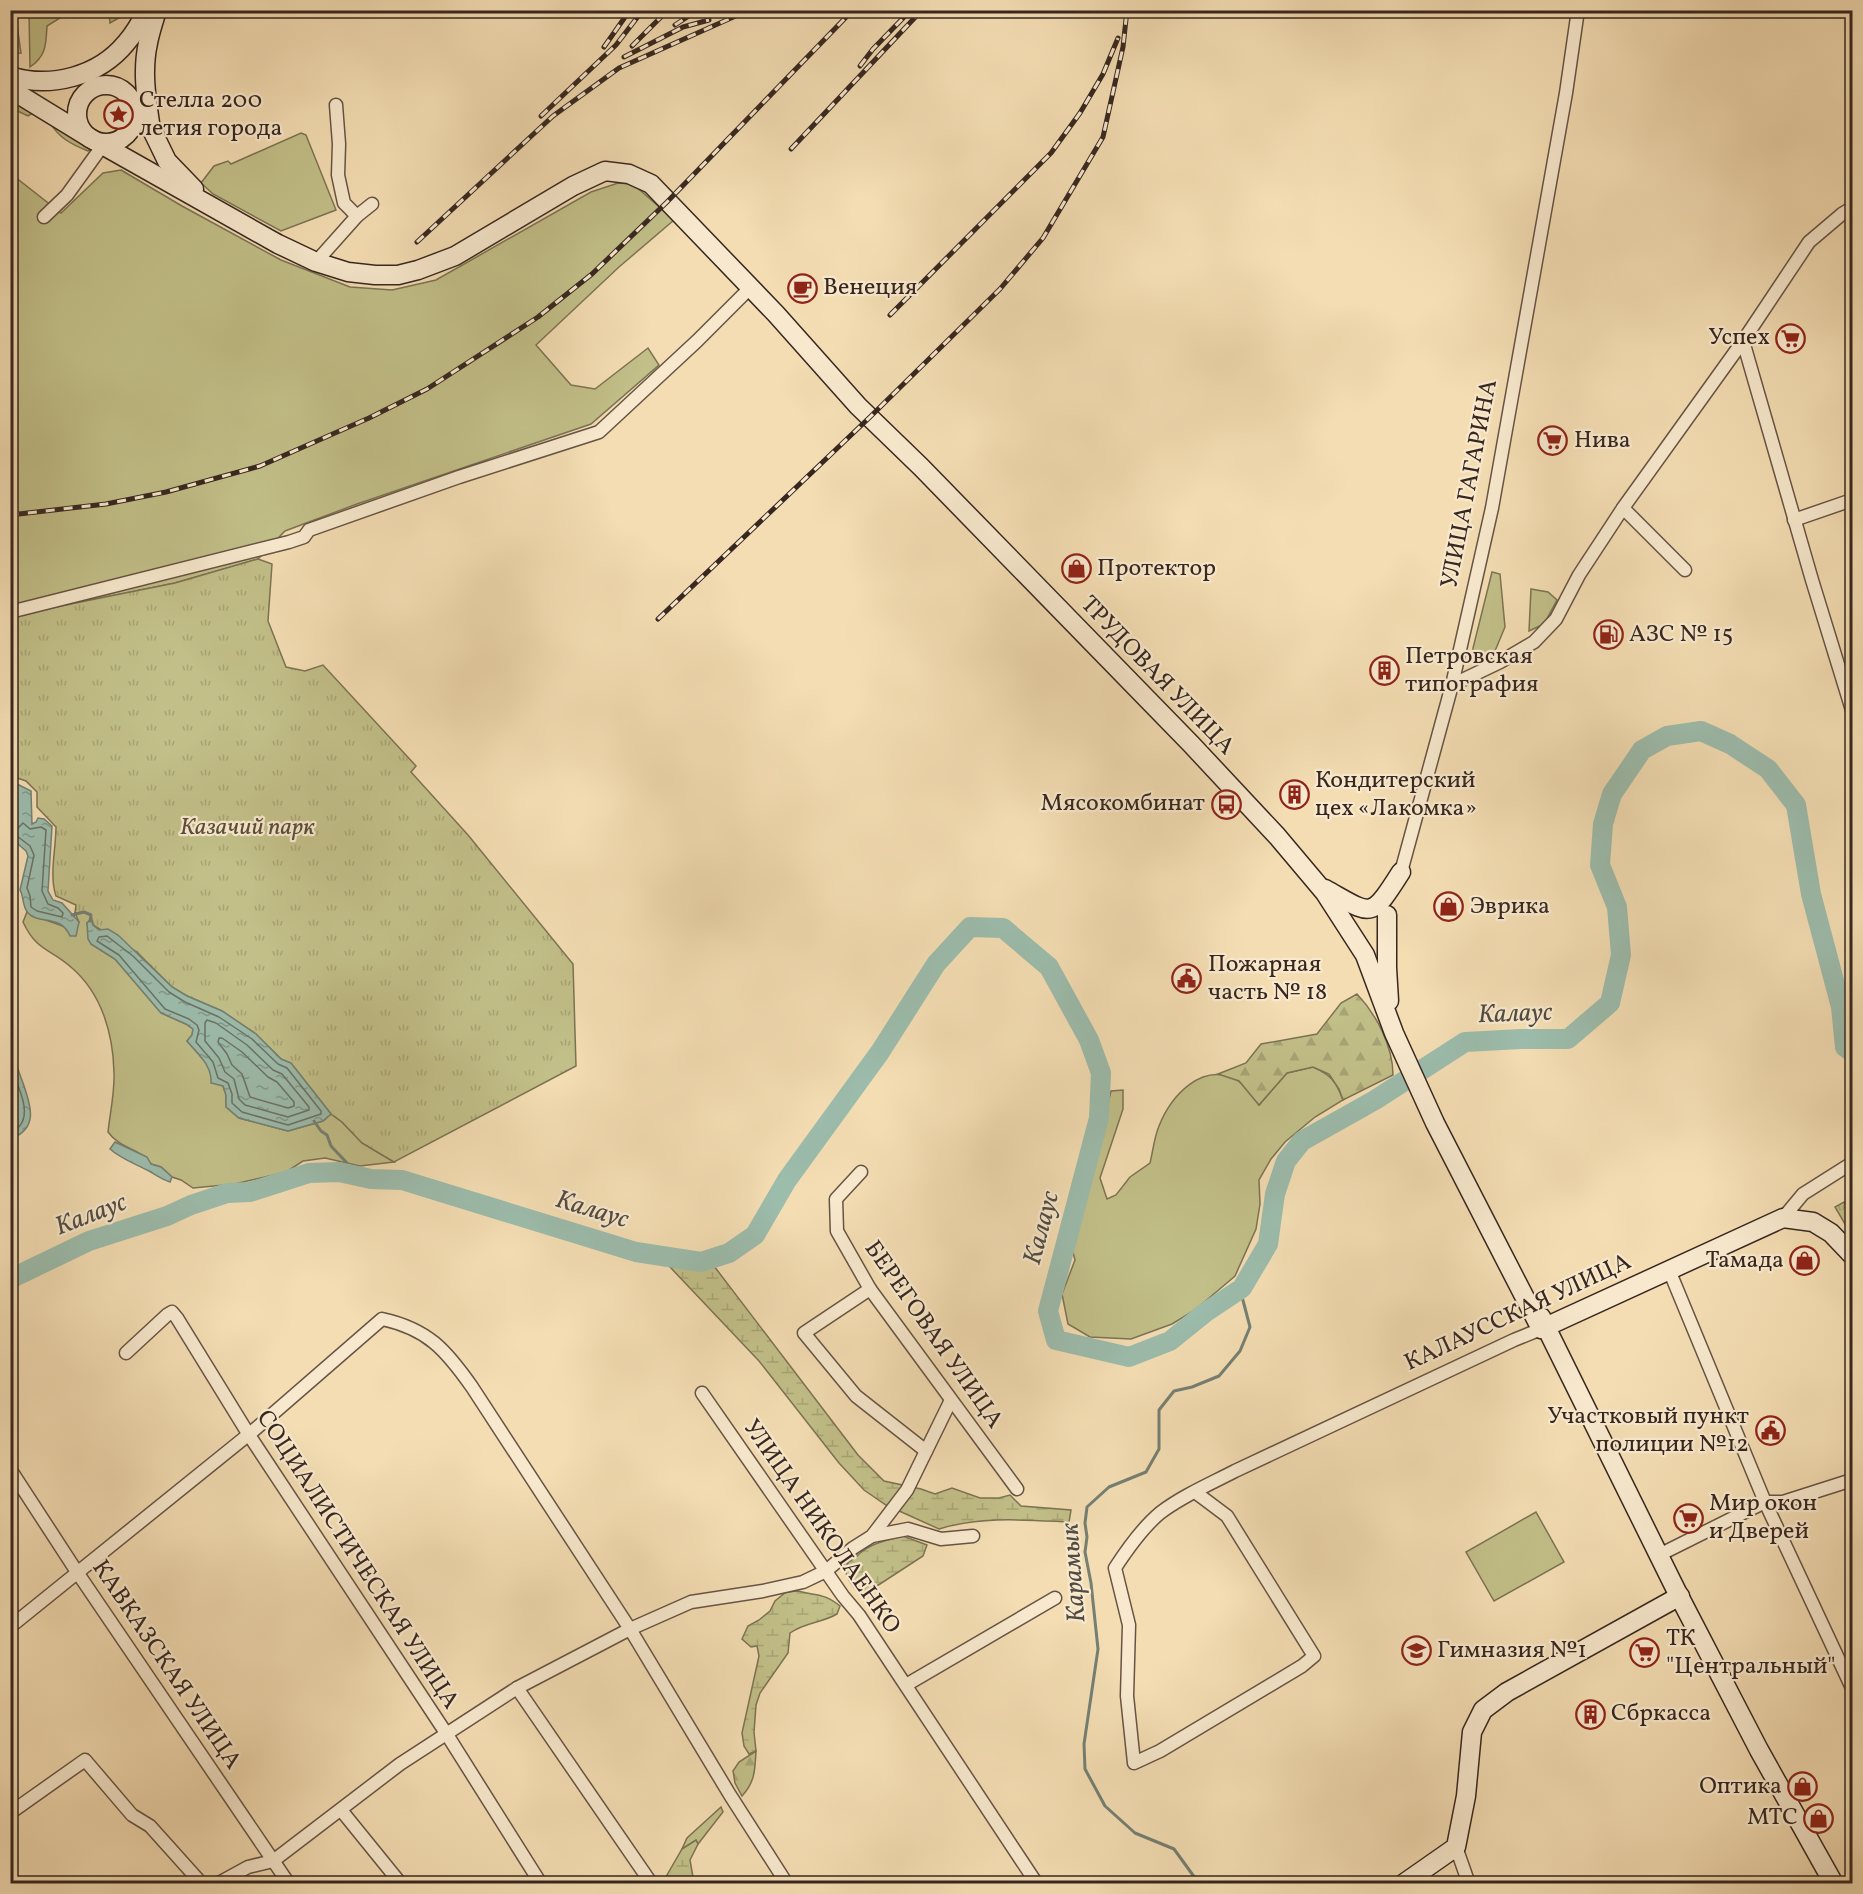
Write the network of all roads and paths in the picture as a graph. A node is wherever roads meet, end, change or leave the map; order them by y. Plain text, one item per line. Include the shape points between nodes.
1 (147, 10) edge
2 (157, 10) edge
3 (1578, 10) edge
4 (110, 59) junction
5 (10, 76) edge
6 (59, 79) junction
7 (92, 88) junction
8 (10, 89) edge
9 (132, 103) junction
10 (336, 105) dead end
11 (151, 128) junction
12 (97, 141) junction
13 (372, 204) dead end
14 (211, 207) junction
15 (1852, 208) edge
16 (357, 216) junction
17 (44, 217) dead end
18 (316, 262) junction
19 (750, 288) junction
20 (1743, 341) junction
21 (1852, 500) edge
22 (1623, 508) junction
23 (1794, 520) junction
24 (1685, 570) dead end
25 (10, 612) edge
26 (1452, 685) junction
27 (1852, 710) edge
28 (1401, 872) junction
29 (1320, 887) junction
30 (1387, 915) junction
31 (1365, 955) junction
32 (1394, 1033) junction
33 (1852, 1163) edge
34 (861, 1172) dead end
35 (1783, 1218) junction
36 (1852, 1255) edge
37 (1668, 1270) junction
38 (870, 1289) junction
39 (1542, 1327) junction
40 (126, 1353) dead end
41 (702, 1393) dead end
42 (951, 1400) junction
43 (249, 1435) junction
44 (926, 1451) junction
45 (10, 1469) edge
46 (1852, 1480) edge
47 (1017, 1489) dead end
48 (1195, 1492) junction
49 (1765, 1502) junction
50 (872, 1536) junction
51 (973, 1536) dead end
52 (1659, 1555) junction
53 (826, 1571) junction
54 (76, 1572) junction
55 (1680, 1596) junction
56 (1055, 1598) dead end
57 (10, 1627) edge
58 (630, 1629) junction
59 (906, 1685) junction
60 (517, 1688) junction
61 (1852, 1688) edge
62 (446, 1732) junction
63 (341, 1809) junction
64 (10, 1813) edge
65 (1456, 1847) junction
66 (273, 1861) junction
67 (649, 1880) dead end
68 (202, 1884) edge
69 (217, 1884) edge
70 (289, 1884) edge
71 (401, 1884) edge
72 (541, 1884) edge
73 (788, 1884) edge
74 (1037, 1884) edge
75 (1402, 1884) edge
76 (1469, 1884) edge
77 (1834, 1884) edge

1 - 4 main road via 126,44
2 - 11 main road via 145,70
3 - 26 street, УЛИЦА ГАГАРИНА via 1505,445
4 - 6 main road via 92,70
4 - 7 main road
5 - 6 main road via 26,81
6 - 7 main road
7 - 9 main road via 111,85 128,95
7 - 12 main road via 79,103 77,113 83,131
8 - 12 main road, ТРУДОВАЯ УЛИЦА
9 - 11 main road
9 - 12 main road via 134,121 124,136
10 - 16 street via 338,175 344,203
11 - 14 main road via 167,161
12 - 14 main road, ТРУДОВАЯ УЛИЦА
12 - 17 street via 67,195
13 - 16 street
14 - 18 main road, ТРУДОВАЯ УЛИЦА
15 - 20 street via 1809,242
16 - 18 street
18 - 19 main road, ТРУДОВАЯ УЛИЦА via 375,275 418,270 455,256 605,171 629,174 651,184
19 - 25 street via 599,432 319,526 289,542
19 - 29 main road, ТРУДОВАЯ УЛИЦА via 858,406 1191,744
20 - 22 street
20 - 23 street
21 - 23 street
22 - 24 street
22 - 26 street via 1579,575 1556,619 1534,642
23 - 27 street
26 - 28 street, УЛИЦА ГАГАРИНА
28 - 29 main road via 1387,896 1374,908 1360,910
28 - 30 main road, УЛИЦА ГАГАРИНА
29 - 31 main road, ТРУДОВАЯ УЛИЦА
30 - 31 main road, УЛИЦА ГАГАРИНА
30 - 32 main road via 1387,990
31 - 32 main road, ТРУДОВАЯ УЛИЦА
32 - 39 main road via 1435,1123 1479,1197
33 - 35 street, КАЛАУССКАЯ УЛИЦА via 1803,1194
34 - 38 street, БЕРЕГОВАЯ УЛИЦА via 836,1199 837,1231
35 - 36 main road via 1813,1222 1831,1233
35 - 37 main road, КАЛАУССКАЯ УЛИЦА
37 - 39 main road, КАЛАУССКАЯ УЛИЦА
37 - 49 street
38 - 42 street, БЕРЕГОВАЯ УЛИЦА
38 - 44 street via 804,1333 856,1396
39 - 48 street, КАЛАУССКАЯ УЛИЦА
39 - 52 main road
40 - 43 street, СОЦИАЛИСТИЧЕСКАЯ УЛИЦА via 172,1312
41 - 53 street, УЛИЦА НИКОЛАЕНКО
42 - 44 street
42 - 47 street, БЕРЕГОВАЯ УЛИЦА
43 - 54 street
43 - 58 street via 382,1319 422,1332 453,1360
43 - 62 street, СОЦИАЛИСТИЧЕСКАЯ УЛИЦА
44 - 50 street via 907,1490
45 - 54 street, КАВКАЗСКАЯ УЛИЦА
46 - 49 street via 1783,1502
48 - 48 street, КАЛАУССКАЯ УЛИЦА via 1227,1516 1314,1656 1134,1763 1127,1696 1129,1625 1115,1568 1160,1513
49 - 52 street
49 - 61 street
50 - 51 street via 908,1529 941,1539
50 - 53 street
52 - 55 main road
53 - 58 street via 803,1582 691,1602
53 - 59 street, УЛИЦА НИКОЛАЕНКО
54 - 57 street
54 - 66 street, КАВКАЗСКАЯ УЛИЦА
55 - 65 main road via 1507,1692 1483,1710 1472,1732
55 - 77 main road
56 - 59 street
58 - 60 street
58 - 73 street
59 - 74 street, УЛИЦА НИКОЛАЕНКО
60 - 62 street
60 - 67 street
62 - 63 street
62 - 72 street, СОЦИАЛИСТИЧЕСКАЯ УЛИЦА
63 - 66 street
63 - 71 street
64 - 68 street via 85,1760 132,1815 150,1826
65 - 75 main road
65 - 76 street
66 - 69 street via 248,1866
66 - 70 street, КАВКАЗСКАЯ УЛИЦА

